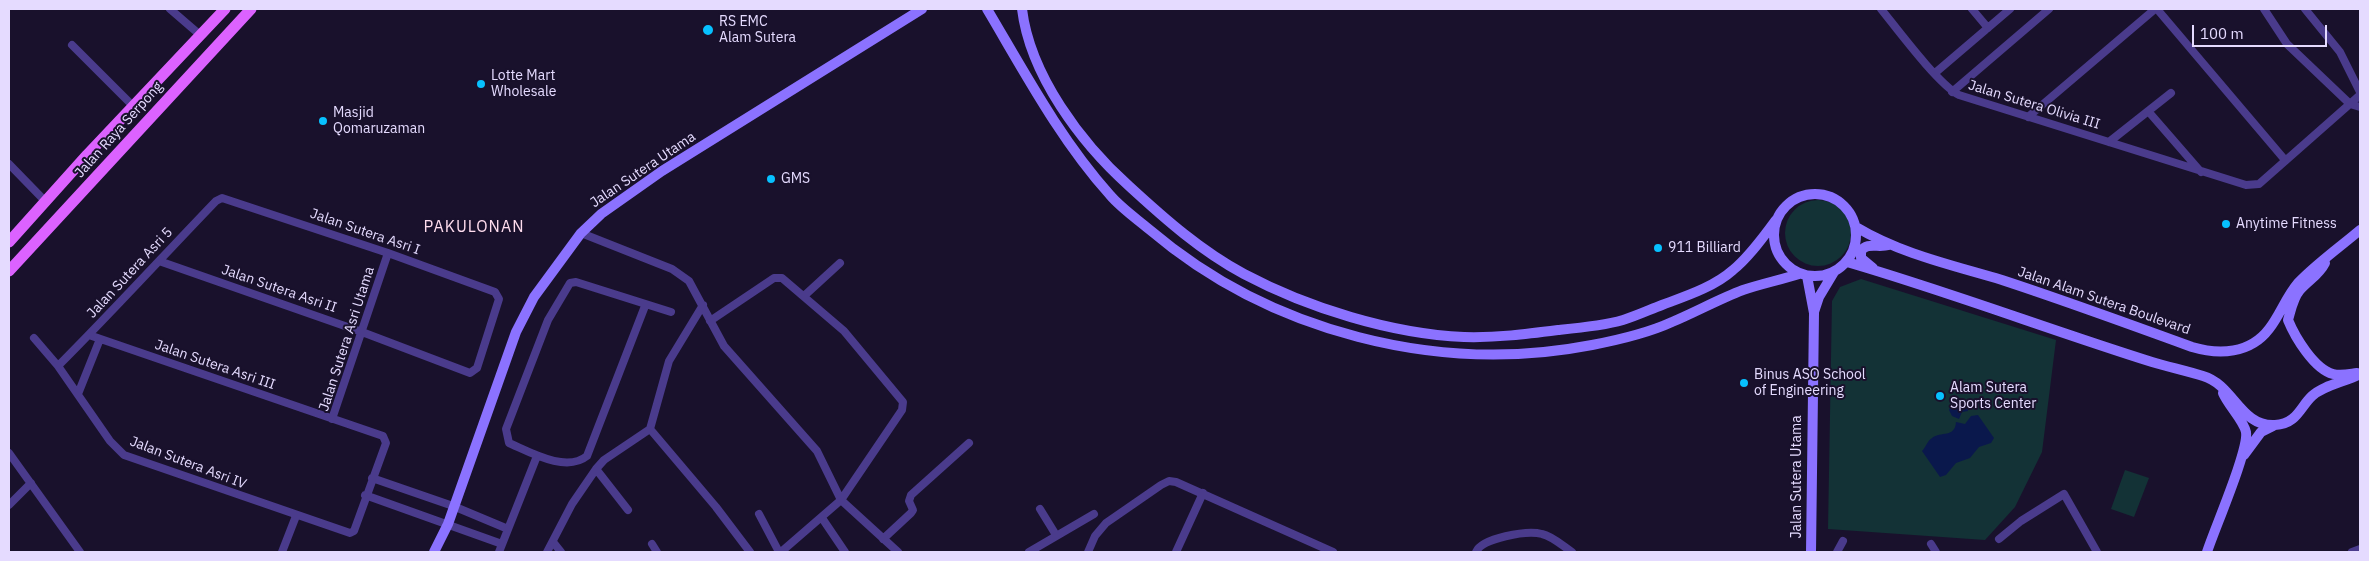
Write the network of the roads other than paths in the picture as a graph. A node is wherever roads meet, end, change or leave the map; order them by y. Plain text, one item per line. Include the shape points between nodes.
1 (170, 9) edge
2 (225, 9) edge
3 (251, 9) edge
4 (922, 9) edge
5 (987, 9) edge
6 (1881, 9) edge
7 (1972, 9) edge
8 (2010, 9) edge
9 (2049, 9) edge
10 (2156, 9) edge
11 (2264, 9) edge
12 (2305, 9) edge
13 (1023, 11) edge
14 (1988, 28) junction
15 (199, 34) junction
16 (72, 45) dead end
17 (1936, 73) junction
18 (1952, 92) junction
19 (2171, 93) dead end
20 (2360, 93) edge
21 (2350, 104) junction
22 (133, 106) junction
23 (2360, 107) edge
24 (2148, 111) junction
25 (2028, 117) junction
26 (2110, 142) junction
27 (2285, 160) junction
28 (9, 164) edge
29 (2201, 172) junction
30 (222, 198) joint
31 (45, 201) junction
32 (1776, 220) junction
33 (1856, 228) junction
34 (2360, 230) edge
35 (581, 233) junction
36 (9, 242) edge
37 (1890, 245) junction
38 (388, 253) junction
39 (2328, 259) junction
40 (159, 261) junction
41 (1847, 262) junction
42 (840, 263) dead end
43 (1875, 270) junction
44 (9, 271) edge
45 (1834, 272) junction
46 (1803, 275) junction
47 (804, 296) junction
48 (703, 305) junction
49 (645, 306) junction
50 (670, 312) dead end
51 (1814, 313) junction
52 (710, 321) junction
53 (362, 332) junction
54 (89, 335) junction
55 (34, 338) dead end
56 (100, 339) junction
57 (58, 366) junction
58 (474, 372) joint
59 (2360, 373) edge
60 (2218, 383) junction
61 (78, 394) junction
62 (332, 419) junction
63 (2277, 425) junction
64 (650, 429) junction
65 (969, 443) dead end
66 (9, 452) edge
67 (537, 456) junction
68 (2242, 458) junction
69 (16, 462) junction
70 (9, 469) edge
71 (596, 469) junction
72 (372, 478) junction
73 (31, 483) junction
74 (1203, 493) junction
75 (365, 495) junction
76 (841, 500) junction
77 (9, 505) edge
78 (453, 506) junction
79 (1040, 509) dead end
80 (628, 510) dead end
81 (758, 514) dead end
82 (1094, 514) dead end
83 (296, 516) junction
84 (822, 518) junction
85 (448, 524) junction
86 (508, 529) junction
87 (1056, 534) junction
88 (883, 539) junction
89 (1999, 539) dead end
90 (1843, 541) dead end
91 (553, 542) junction
92 (502, 544) junction
93 (652, 544) dead end
94 (1932, 544) dead end
95 (2360, 549) edge
96 (80, 552) edge
97 (282, 552) edge
98 (434, 552) edge
99 (499, 552) edge
100 (547, 552) edge
101 (561, 552) edge
102 (657, 552) edge
103 (750, 552) edge
104 (780, 552) edge
105 (846, 552) edge
106 (898, 552) edge
107 (1029, 552) edge
108 (1088, 552) edge
109 (1176, 552) edge
110 (1333, 552) edge
111 (1476, 552) edge
112 (1572, 552) edge
113 (1810, 552) edge
114 (1837, 552) edge
115 (1936, 552) edge
116 (2098, 552) edge
117 (2207, 552) edge
118 (2352, 552) edge

1 - 15 street
2 - 15 main road, Jalan Raya Serpong
3 - 44 main road, Jalan Raya Serpong
4 - 35 main road, Jalan Sutera Utama via 662,172 601,214
5 - 46 main road via 1050,117 1119,204 1176,252 1229,286 1274,309 1348,335 1400,346 1470,354 1556,351 1665,325 1744,290
6 - 17 street
7 - 14 street
8 - 14 street
9 - 18 street
10 - 25 street
10 - 27 street
11 - 21 street via 2287,44
12 - 20 street via 2340,52
13 - 32 main road via 1031,48 1069,120 1096,154 1174,227 1246,275 1293,296 1359,319 1412,332 1464,337 1514,336 1623,320 1693,294 1732,271
14 - 17 street
15 - 22 main road, Jalan Raya Serpong
16 - 22 street
17 - 18 street
18 - 25 street, Jalan Sutera Olivia III
19 - 24 street, Jalan Sutera Olivia III
20 - 21 street
21 - 23 street
21 - 27 street
22 - 31 main road, Jalan Raya Serpong
24 - 26 street, Jalan Sutera Olivia III
24 - 29 street
25 - 26 street, Jalan Sutera Olivia III
26 - 29 street, Jalan Sutera Olivia III
27 - 29 street, Jalan Sutera Olivia III via 2259,184 2246,185
28 - 31 street
30 - 38 street, Jalan Sutera Asri I
30 - 40 street, Jalan Sutera Asri 5
31 - 36 main road, Jalan Raya Serpong
32 - 33 main road via 1784,207 1796,198 1826,195 1840,202 1850,213
32 - 46 main road via 1774,245 1779,257 1788,267
33 - 37 main road, Jalan Alam Sutera Boulevard
33 - 41 main road via 1855,246
34 - 39 main road
35 - 48 street via 681,274
35 - 78 main road, Jalan Sutera Utama via 534,297 516,332
37 - 39 main road, Jalan Alam Sutera Boulevard via 2211,352 2229,352 2262,337 2297,284
37 - 43 main road via 1866,246 1860,251 1861,258
38 - 53 street, Jalan Sutera Asri Utama
38 - 58 street, Jalan Sutera Asri I via 499,295
39 - 59 main road via 2320,273 2300,290 2288,320 2304,350 2331,373
40 - 53 street, Jalan Sutera Asri II
40 - 54 street, Jalan Sutera Asri 5
41 - 43 main road
41 - 45 main road
42 - 47 street
43 - 60 main road via 2153,362 2206,376
45 - 46 main road via 1821,276
45 - 51 main road, Jalan Sutera Utama via 1819,297
46 - 51 main road, Jalan Sutera Utama
47 - 52 street via 782,278 774,278
47 - 76 street via 844,331 902,402 902,410
48 - 52 street
48 - 64 street via 669,361
49 - 50 street
49 - 67 street via 587,456 571,463
49 - 67 street via 576,282 568,286 548,320 506,429 509,442
51 - 113 main road, Jalan Sutera Utama
52 - 76 street via 724,346 816,452
53 - 58 street, Jalan Sutera Asri II
53 - 62 street, Jalan Sutera Asri Utama
54 - 56 street, Jalan Sutera Asri III
54 - 57 street, Jalan Sutera Asri 5
55 - 57 street, Jalan Sutera Asri IV
56 - 61 street
56 - 62 street, Jalan Sutera Asri III
57 - 61 street, Jalan Sutera Asri IV
59 - 63 main road via 2322,389 2296,416
60 - 63 main road via 2253,421
60 - 68 main road via 2245,430
61 - 83 street, Jalan Sutera Asri IV via 110,441 124,455
62 - 72 street, Jalan Sutera Asri Utama via 385,438
63 - 68 main road via 2261,432
64 - 71 street
64 - 103 street
65 - 88 street via 911,495 909,501 913,510
66 - 69 street
67 - 86 street
68 - 117 main road
69 - 70 street
69 - 73 street
71 - 80 street
71 - 91 street via 572,504
72 - 75 street, Jalan Sutera Asri Utama
72 - 78 street
73 - 77 street
73 - 96 street
74 - 108 street via 1176,482 1161,484 1106,523
74 - 109 street
74 - 110 street
75 - 83 street, Jalan Sutera Asri Utama via 354,531 350,533
75 - 85 street
76 - 84 street
76 - 88 street
78 - 85 main road, Jalan Sutera Utama
78 - 86 street
79 - 87 street
81 - 104 street
82 - 87 street
83 - 97 street
84 - 104 street
84 - 105 street
85 - 92 street
85 - 98 main road, Jalan Sutera Utama
86 - 92 street
87 - 107 street
88 - 106 street
89 - 116 street via 2064,494
90 - 114 street
91 - 100 street
91 - 101 street
92 - 99 street
93 - 102 street
94 - 115 street
95 - 118 street
111 - 112 street via 1484,543 1533,533 1546,535

